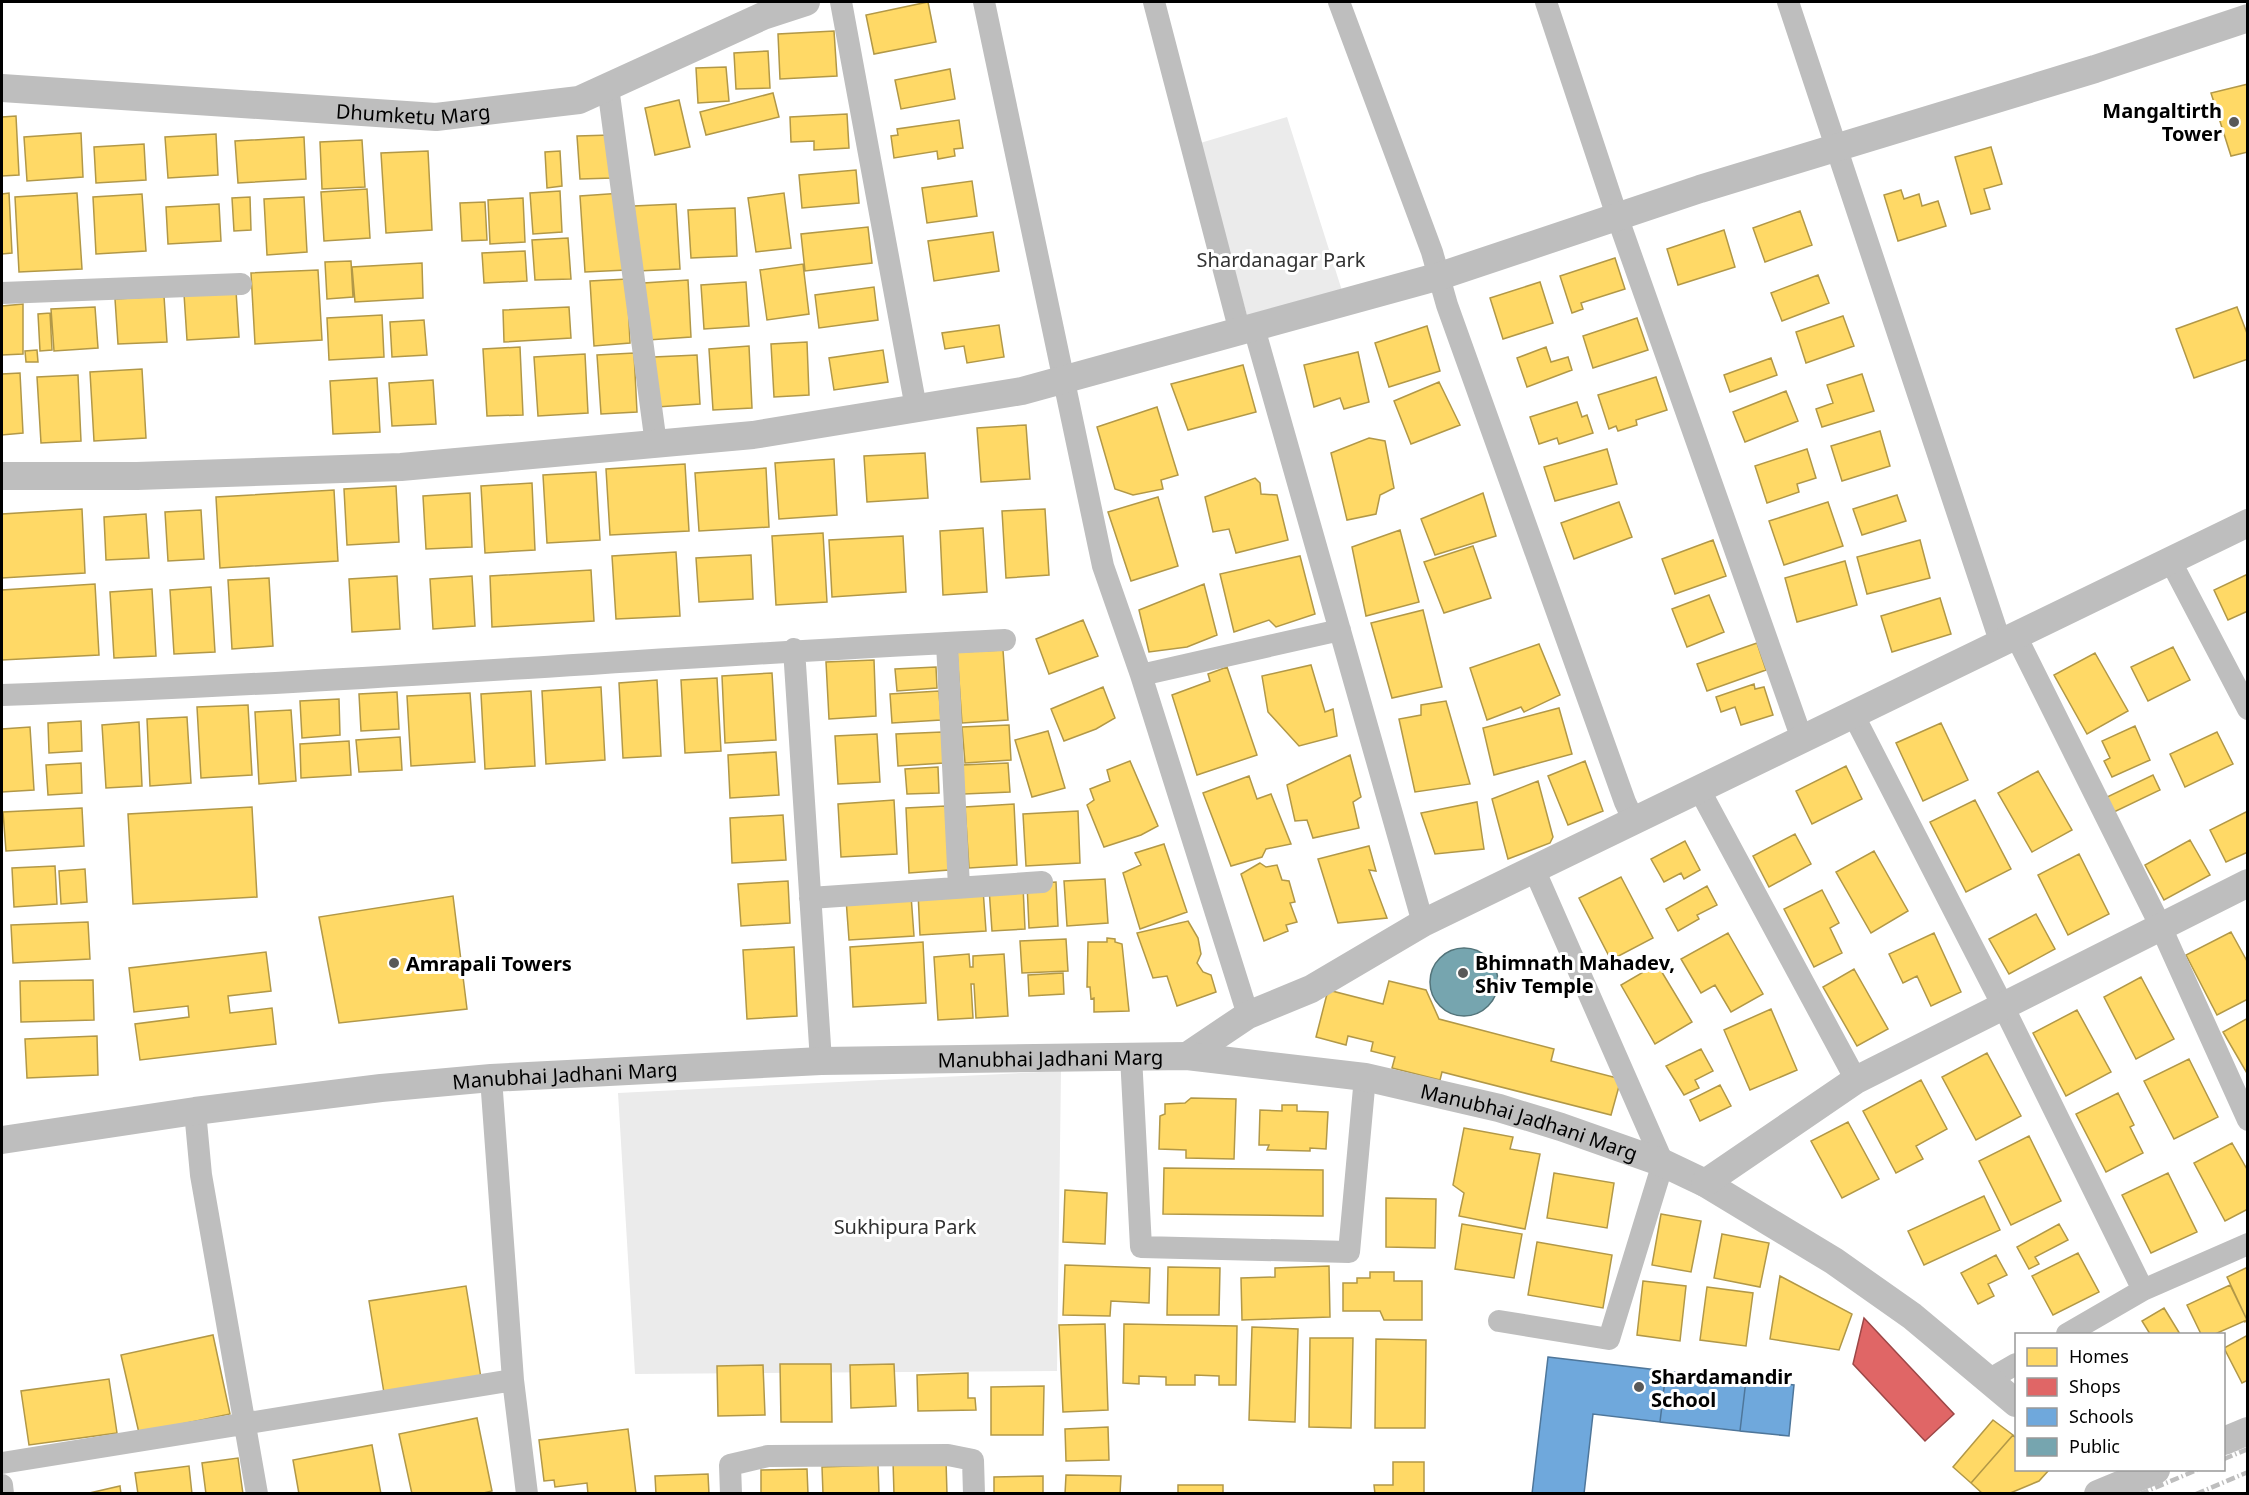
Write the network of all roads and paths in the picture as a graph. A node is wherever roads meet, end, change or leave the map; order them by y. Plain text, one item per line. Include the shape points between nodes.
1 (806, 2) edge
2 (841, 2) edge
3 (984, 2) edge
4 (1154, 2) edge
5 (1339, 2) edge
6 (1546, 2) edge
7 (1788, 2) edge
8 (2247, 18) edge
9 (2, 87) edge
10 (608, 87) junction
11 (1835, 148) junction
12 (1617, 216) junction
13 (1440, 276) junction
14 (241, 284) dead end
15 (2, 293) edge
16 (1247, 330) junction
17 (1064, 380) junction
18 (916, 408) junction
19 (656, 444) junction
20 (2, 476) edge
21 (2247, 523) edge
22 (2170, 560) junction
23 (1340, 630) junction
24 (2007, 638) junction
25 (1005, 640) dead end
26 (947, 643) junction
27 (794, 650) junction
28 (1141, 675) junction
29 (2, 695) edge
30 (2247, 709) edge
31 (1853, 714) junction
32 (1802, 739) junction
33 (1699, 789) junction
34 (1634, 821) junction
35 (1534, 869) junction
36 (1042, 882) dead end
37 (2247, 883) edge
38 (959, 887) junction
39 (810, 898) junction
40 (1423, 923) junction
41 (2160, 925) junction
42 (2003, 1006) junction
43 (1248, 1015) junction
44 (1131, 1056) junction
45 (1187, 1056) junction
46 (821, 1061) junction
47 (1365, 1077) junction
48 (491, 1078) junction
49 (1856, 1080) junction
50 (195, 1111) junction
51 (2247, 1120) edge
52 (2, 1140) edge
53 (1662, 1163) junction
54 (1705, 1183) junction
55 (2247, 1244) edge
56 (2144, 1290) junction
57 (1499, 1321) dead end
58 (2070, 1333) edge
59 (2015, 1365) edge
60 (1990, 1379) junction
61 (513, 1380) junction
62 (2015, 1402) edge
63 (243, 1424) junction
64 (2247, 1431) edge
65 (2225, 1440) edge
66 (2, 1463) edge
67 (2152, 1471) edge
68 (2101, 1483) edge
69 (2, 1485) edge
70 (3, 1494) edge
71 (257, 1494) edge
72 (527, 1494) edge
73 (731, 1494) edge
74 (974, 1494) edge

1 - 10 street, Dhumketu Marg via 763,16
2 - 18 street
3 - 17 street
4 - 16 street
5 - 13 street
6 - 12 street
7 - 11 street
8 - 11 street
9 - 10 street, Dhumketu Marg via 436,117 579,100
10 - 19 street
11 - 12 street
11 - 24 street
12 - 13 street
12 - 32 street
13 - 16 street
13 - 34 street via 1447,305
14 - 15 street
16 - 17 street
16 - 23 street
17 - 18 street via 1022,391
17 - 28 street via 1103,566
18 - 19 street via 753,435
19 - 20 street via 401,467 136,476
21 - 22 street
22 - 24 street
22 - 30 street
23 - 28 street
23 - 40 street
24 - 31 street
24 - 41 street
25 - 26 street
26 - 27 street
26 - 38 street
27 - 29 street via 377,678
27 - 39 street
28 - 43 street
31 - 32 street
31 - 42 street
32 - 33 street
33 - 34 street
33 - 49 street
34 - 35 street
35 - 40 street
35 - 53 street
36 - 38 street
37 - 41 street
38 - 39 street
39 - 46 street
40 - 43 street via 1311,988
41 - 42 street
41 - 51 street
42 - 49 street
42 - 56 street
43 - 45 street
44 - 45 street, Manubhai Jadhani Marg
44 - 46 street, Manubhai Jadhani Marg
44 - 47 street via 1141,1247 1349,1252
45 - 47 street, Manubhai Jadhani Marg
46 - 48 street, Manubhai Jadhani Marg
47 - 53 street, Manubhai Jadhani Marg via 1499,1108
48 - 50 street, Manubhai Jadhani Marg
48 - 61 street
49 - 54 street
50 - 52 street, Manubhai Jadhani Marg
50 - 63 street via 201,1175
53 - 54 street, Manubhai Jadhani Marg
53 - 57 street via 1609,1339
54 - 60 street, Manubhai Jadhani Marg via 1834,1261 1912,1316
55 - 56 street
56 - 58 street
59 - 60 street
60 - 62 street, Manubhai Jadhani Marg
61 - 63 street
61 - 72 street
63 - 66 street
63 - 71 street
64 - 65 street
67 - 68 street
69 - 70 street
73 - 74 street via 730,1465 768,1456 936,1455 973,1460

